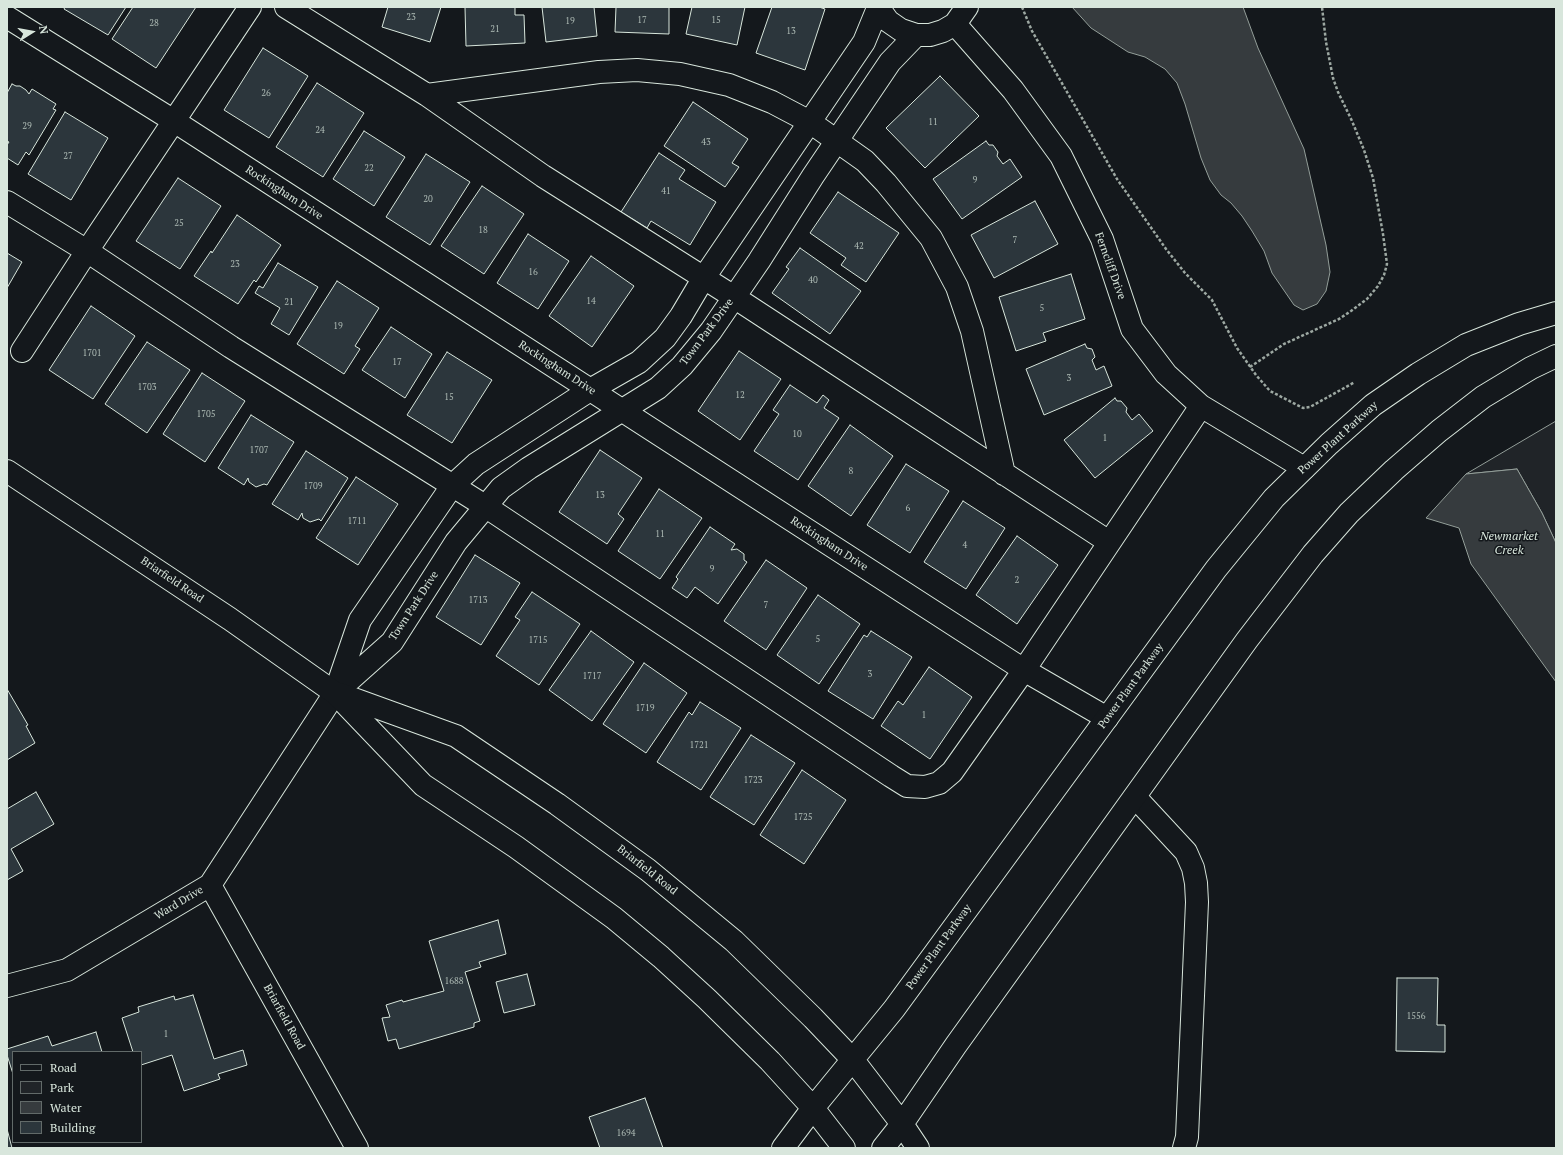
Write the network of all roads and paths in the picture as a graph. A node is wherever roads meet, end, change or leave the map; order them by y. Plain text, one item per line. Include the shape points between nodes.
1 (250, 7) edge
2 (286, 7) edge
3 (878, 7) edge
4 (1022, 7) edge
5 (1322, 7) edge
6 (961, 15) edge
7 (7, 17) edge
8 (916, 35) junction
9 (427, 95) junction
10 (174, 121) junction
11 (810, 122) junction
12 (837, 141) junction
13 (7, 202) edge
14 (87, 251) junction
15 (703, 279) junction
16 (734, 297) junction
17 (1556, 313) edge
18 (22, 352) dead end
19 (1556, 356) edge
20 (1250, 367) junction
21 (1360, 380) dead end
22 (590, 390) junction
23 (1201, 406) junction
24 (622, 410) junction
25 (1304, 468) junction
26 (7, 471) edge
27 (1004, 474) junction
28 (452, 486) junction
29 (485, 506) junction
30 (1109, 542) junction
31 (1024, 670) junction
32 (335, 693) junction
33 (1107, 718) junction
34 (1135, 797) junction
35 (210, 885) junction
36 (7, 986) edge
37 (852, 1060) junction
38 (813, 1108) junction
39 (902, 1124) junction
40 (358, 1148) edge
41 (783, 1148) edge
42 (844, 1148) edge
43 (883, 1148) edge
44 (918, 1148) edge
45 (1184, 1148) edge

1 - 10 street
2 - 9 street
3 - 8 street via 888,21 901,30
3 - 11 street via 864,42
4 - 20 path via 1032,31 1117,179 1166,249 1212,300
5 - 20 path via 1333,78 1364,150 1372,178 1387,264 1378,286 1367,299 1339,319 1284,344
6 - 8 street via 943,31 930,35
6 - 23 street, Ferncliff Drive via 1061,156 1102,239 1132,329 1166,374
7 - 10 street, Rockingham Drive
8 - 12 street, Town Park Drive via 890,62
9 - 11 street via 599,72 637,70 680,74 729,84
9 - 15 street via 543,176
10 - 14 street
10 - 22 street, Rockingham Drive
11 - 12 street
11 - 15 street
12 - 16 street, Town Park Drive
12 - 27 street via 864,161 911,213 931,238 957,287 972,331
13 - 14 street
14 - 18 street
14 - 28 street via 231,347
15 - 16 street
15 - 22 street via 665,338 639,362
16 - 24 street, Town Park Drive via 711,331 682,366 658,388
16 - 27 street
17 - 25 street, Power Plant Parkway via 1466,345 1418,374 1373,406
19 - 34 street via 1483,397 1439,431 1349,513 1313,554 1247,640
20 - 21 path via 1270,391 1303,408 1316,404
22 - 24 street, Rockingham Drive
22 - 28 street via 476,464
23 - 25 street, Ferncliff Drive
23 - 30 street
24 - 29 street, Town Park Drive via 506,484
24 - 31 street, Rockingham Drive
25 - 33 street, Power Plant Parkway via 1274,498 1216,569
26 - 32 street, Briarfield Road via 230,619
27 - 30 street
28 - 29 street
28 - 32 street via 360,620
29 - 31 street via 907,786 925,787 939,783 952,772
29 - 32 street, Town Park Drive via 456,542 392,642
30 - 31 street
31 - 33 street, Rockingham Drive
32 - 35 street, Ward Drive
32 - 37 street, Briarfield Road via 456,736 604,837 734,941
32 - 38 street, Briarfield Road via 423,786 562,879 661,957 770,1061
33 - 37 street, Power Plant Parkway via 894,1009
34 - 39 street
34 - 45 street via 1186,852 1194,868 1197,902 1187,1137
35 - 36 street, Ward Drive via 67,970
35 - 40 street, Briarfield Road
37 - 38 street, Power Plant Parkway
37 - 39 street, Briarfield Road
38 - 41 street, Power Plant Parkway
38 - 42 street, Briarfield Road
39 - 43 street
39 - 44 street, Briarfield Road

